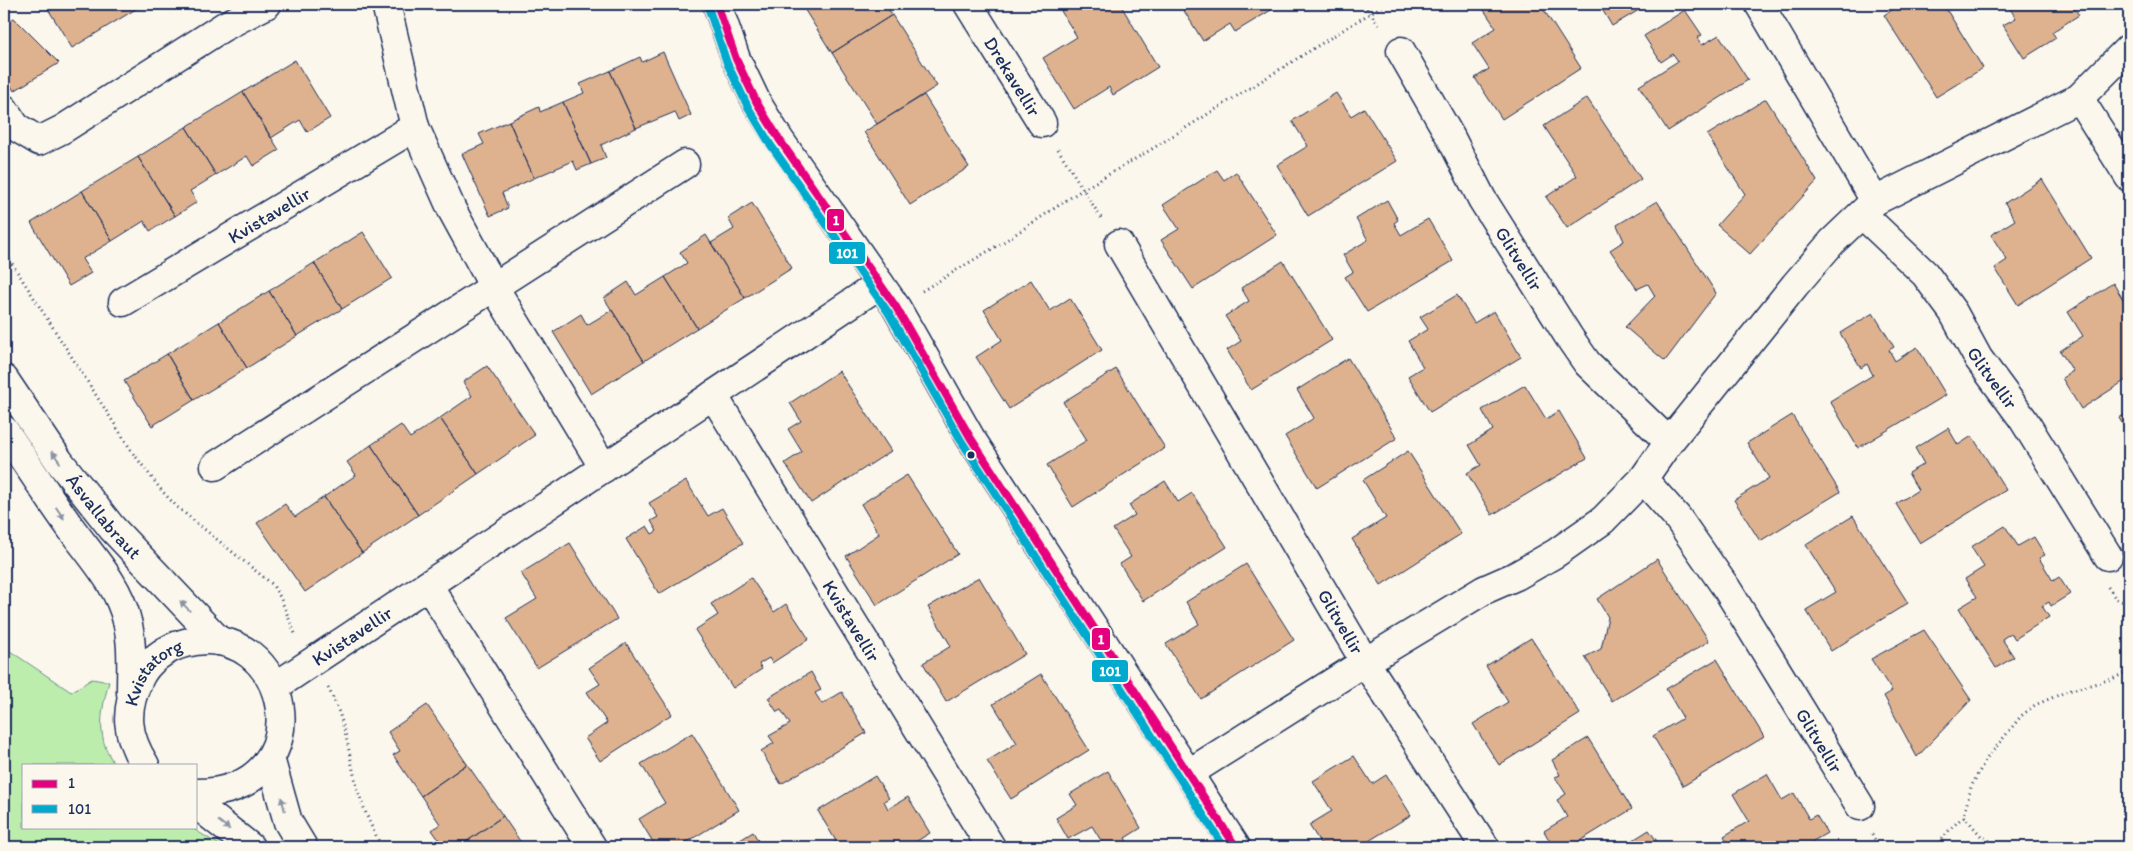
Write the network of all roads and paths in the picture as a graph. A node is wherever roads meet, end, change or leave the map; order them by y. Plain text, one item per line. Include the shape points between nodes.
1 (267, 4) edge
2 (386, 4) edge
3 (718, 4) edge
4 (968, 4) edge
5 (1385, 4) edge
6 (1759, 4) edge
7 (2129, 48) edge
8 (1401, 51) dead end
9 (2079, 98) junction
10 (4, 109) edge
11 (1042, 123) joint
12 (415, 127) junction
13 (686, 164) dead end
14 (2129, 177) edge
15 (1082, 190) junction
16 (1869, 207) junction
17 (1119, 244) joint
18 (4, 251) edge
19 (880, 284) junction
20 (494, 287) junction
21 (123, 302) dead end
22 (896, 307) junction
23 (4, 378) edge
24 (713, 395) junction
25 (4, 430) edge
26 (1668, 442) junction
27 (215, 466) dead end
28 (604, 468) junction
29 (1643, 479) junction
30 (2108, 556) dead end
31 (428, 585) junction
32 (219, 641) junction
33 (312, 662) junction
34 (1365, 662) junction
35 (2129, 670) edge
36 (276, 686) junction
37 (131, 695) junction
38 (270, 758) junction
39 (144, 764) edge
40 (1189, 774) junction
41 (198, 793) edge
42 (198, 806) edge
43 (1860, 806) dead end
44 (1964, 816) junction
45 (250, 847) edge
46 (303, 847) edge
47 (382, 847) edge
48 (592, 847) edge
49 (991, 847) edge
50 (1236, 847) edge
51 (1485, 847) edge
52 (1936, 847) edge
53 (2001, 847) edge

1 - 10 street via 223,27 40,141 16,127
2 - 12 street
3 - 19 street via 736,59 757,103
4 - 11 street, Drekavellir
5 - 15 path
6 - 16 street, Glitvellir
7 - 9 street, Glitvellir
8 - 26 street, Glitvellir via 1452,138 1482,199 1569,337 1587,363
9 - 14 street
9 - 16 street, Glitvellir
11 - 15 path
12 - 20 street via 452,210
12 - 21 street, Kvistavellir
13 - 20 street
15 - 17 path
15 - 22 path
16 - 26 street, Glitvellir via 1832,242 1795,285
16 - 30 street, Glitvellir via 1953,312 1978,358 2023,418
17 - 34 street, Glitvellir
18 - 33 path via 133,453 177,507 272,584
19 - 22 street
19 - 24 street, Kvistavellir
20 - 27 street
20 - 28 street
22 - 40 street via 970,437
32 -> 23 street, Ásvallabraut via 112,528 59,461
24 - 28 street, Kvistavellir
24 - 49 street, Kvistavellir
25 -> 37 street, Ásvallabraut via 119,599 130,637
26 - 29 street, Glitvellir
28 - 31 street, Kvistavellir
29 - 34 street, Glitvellir via 1603,520 1556,552 1516,576 1484,590
29 - 43 street, Glitvellir via 1677,517 1727,589
31 - 33 street, Kvistavellir
31 - 48 street
32 - 36 street, Kvistatorg via 242,650 256,660
32 - 37 street, Kvistatorg via 197,640 175,646 156,658 141,674
33 - 36 street, Kvistavellir
33 - 47 path via 338,705 363,806
34 - 40 street, Glitvellir
34 - 51 street, Glitvellir
35 - 44 path via 2112,679 2035,704 2021,716 1986,761 1971,788
36 - 38 street, Kvistatorg via 282,710 280,735
37 - 39 street, Kvistatorg via 130,731 135,749
38 - 41 street, Kvistatorg via 256,775 238,787 217,793
46 -> 38 street via 288,822
40 - 50 street
42 -> 45 street
44 - 52 path
44 - 53 path via 1981,836

